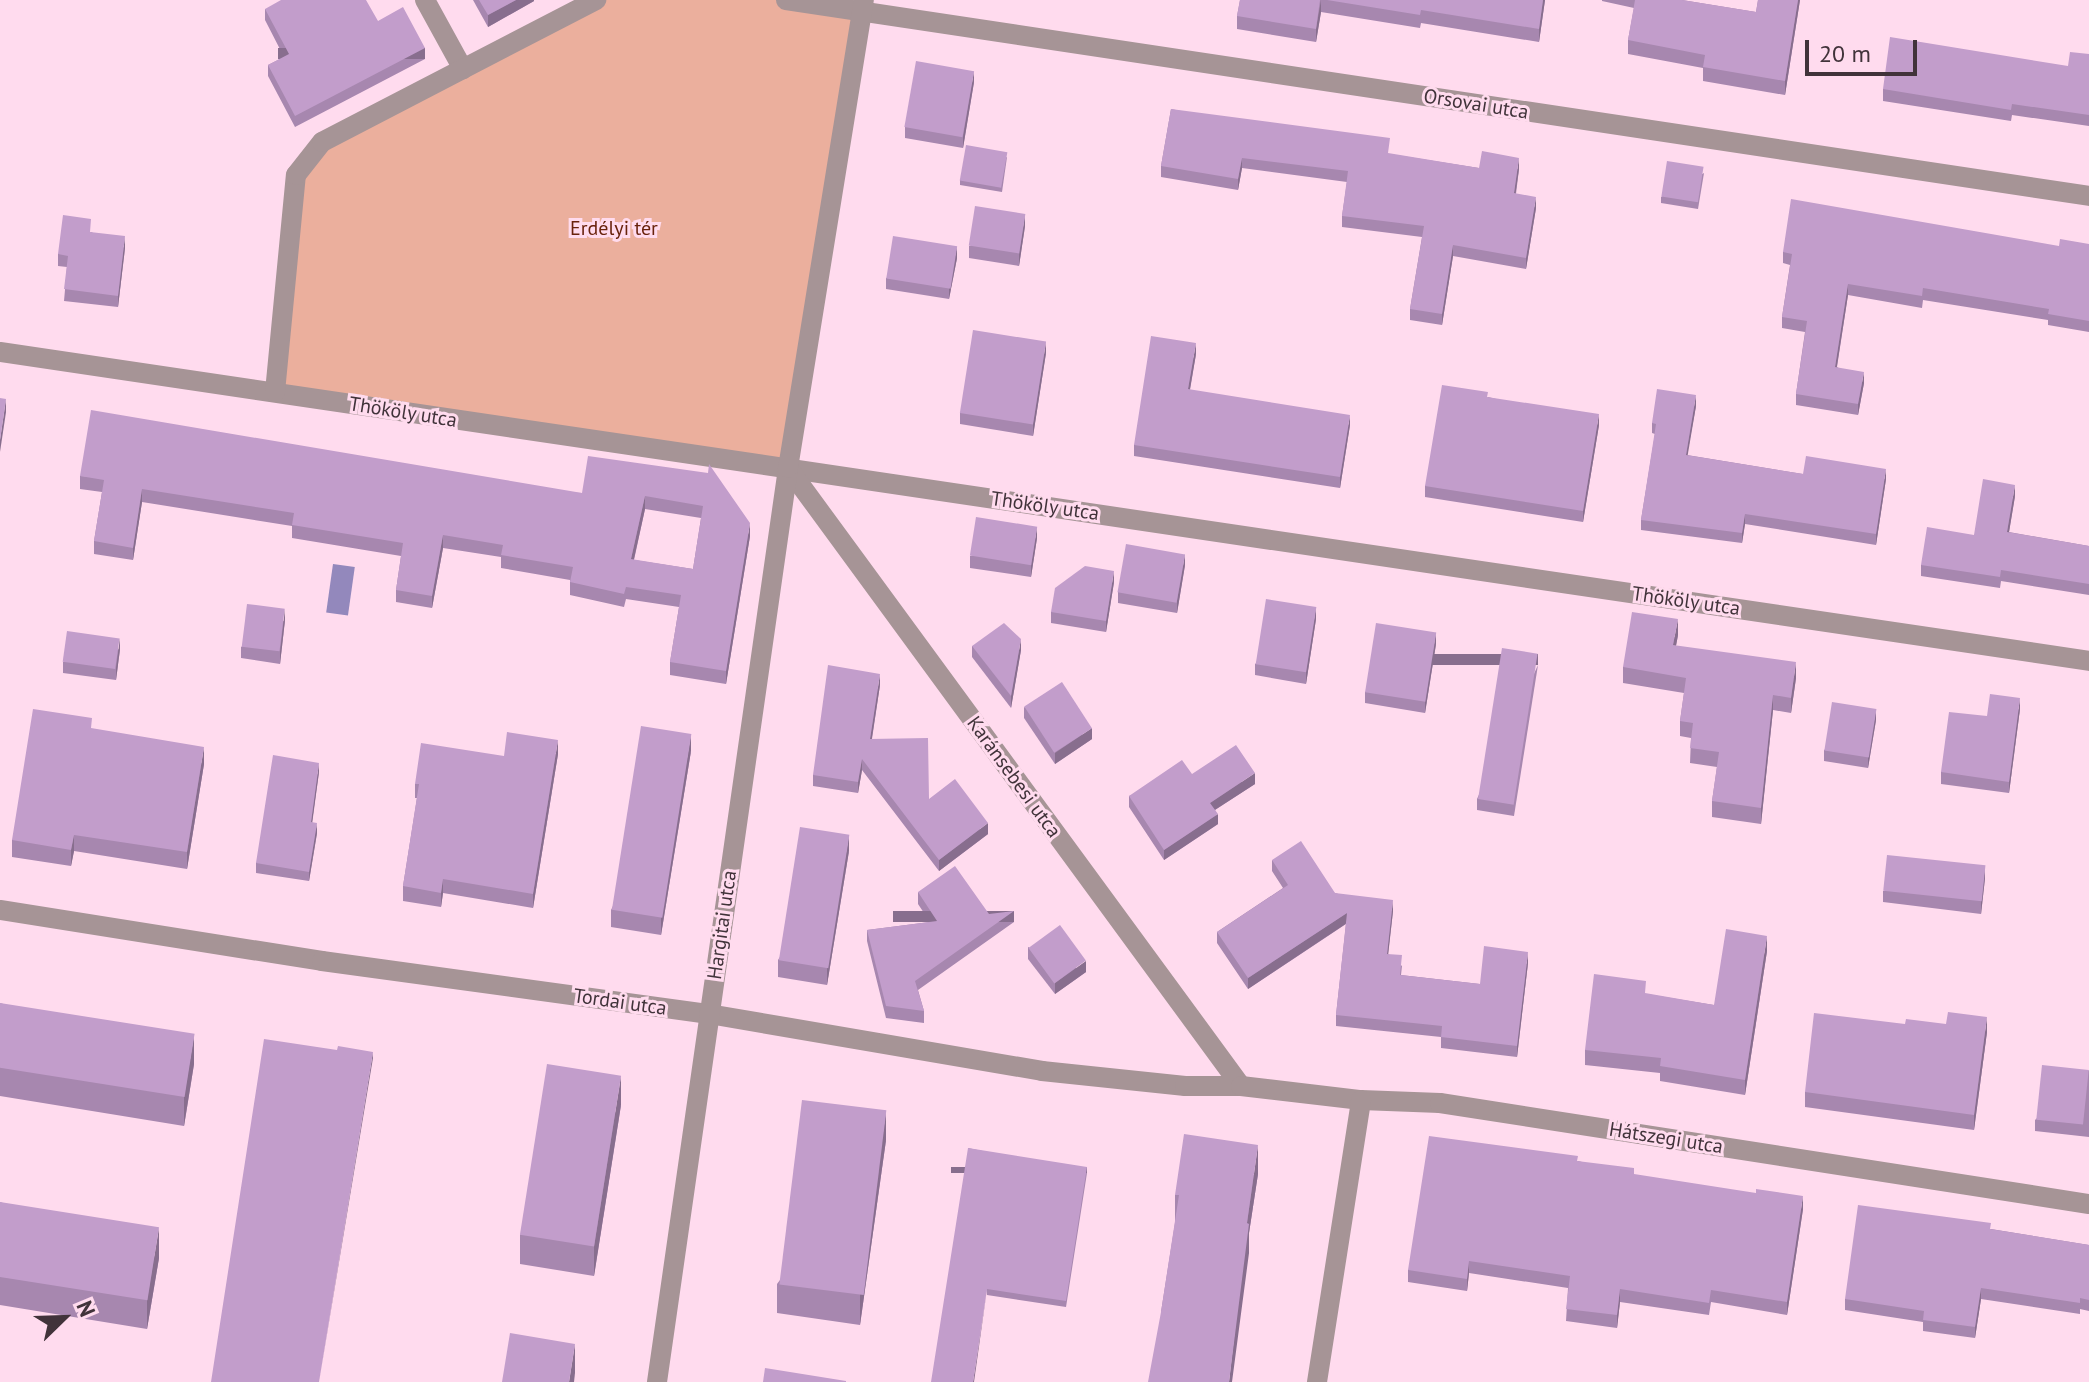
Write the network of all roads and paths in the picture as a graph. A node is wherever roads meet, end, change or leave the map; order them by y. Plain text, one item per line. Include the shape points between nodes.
1 (425, 0) edge
2 (596, 0) edge
3 (786, 0) edge
4 (864, 6) edge
5 (463, 69) junction
6 (2089, 196) edge
7 (0, 352) edge
8 (275, 392) junction
9 (788, 468) junction
10 (2089, 661) edge
11 (0, 910) edge
12 (709, 1014) junction
13 (1241, 1086) junction
14 (1361, 1100) junction
15 (2089, 1204) edge
16 (657, 1382) edge
17 (1317, 1382) edge

1 - 5 street
2 - 5 street
3 - 4 street
4 - 6 street, Orsovai utca
4 - 9 street
5 - 8 street via 322,142 296,175
7 - 8 street, Thököly utca
8 - 9 street, Thököly utca
9 - 10 street, Thököly utca
9 - 12 street, Hargitai utca
9 - 13 street, Karánsebesi utca
11 - 12 street, Tordai utca
12 - 13 street, Tordai utca via 1042,1071 1185,1086
12 - 16 street, Hargitai utca
13 - 14 street, Hátszegi utca
14 - 15 street, Hátszegi utca via 1440,1103
14 - 17 street

